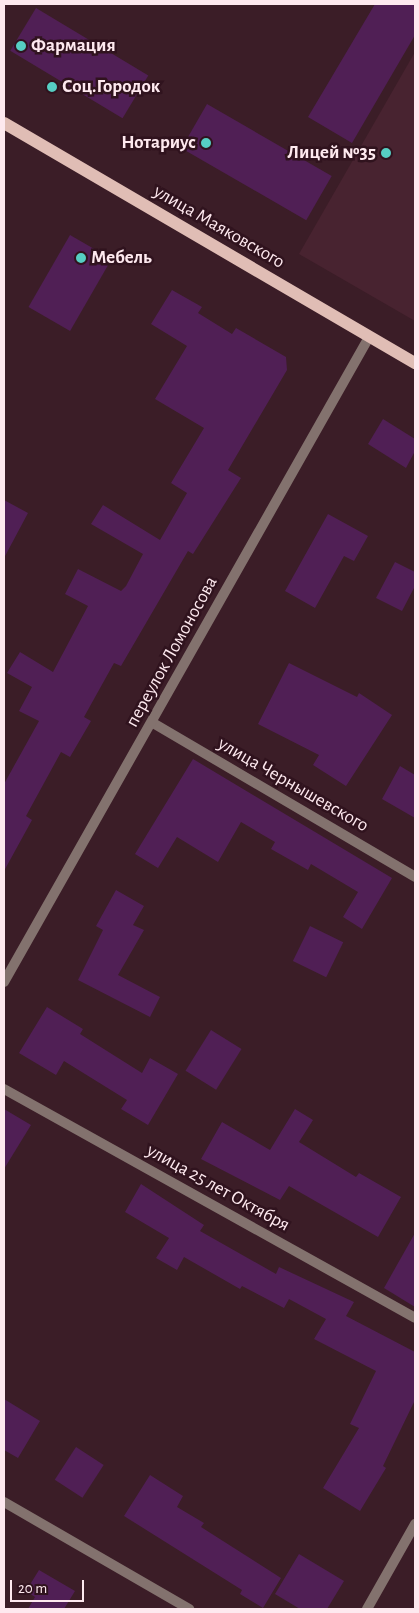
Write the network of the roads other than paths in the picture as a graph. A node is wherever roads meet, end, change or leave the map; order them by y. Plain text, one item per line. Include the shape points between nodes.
1 (4, 123) edge
2 (369, 337) junction
3 (415, 364) edge
4 (152, 723) junction
5 (415, 877) edge
6 (4, 982) edge
7 (4, 1089) edge
8 (415, 1318) edge
9 (4, 1502) edge
10 (415, 1524) edge
11 (189, 1609) edge
12 (367, 1609) edge

1 - 2 main road, улица Маяковского
2 - 3 main road, улица Маяковского
2 - 4 street, переулок Ломоносова
4 - 5 street, улица Чернышевского
4 - 6 street, переулок Ломоносова
7 - 8 street, улица 25 лет Октября
9 - 11 street
10 - 12 street

